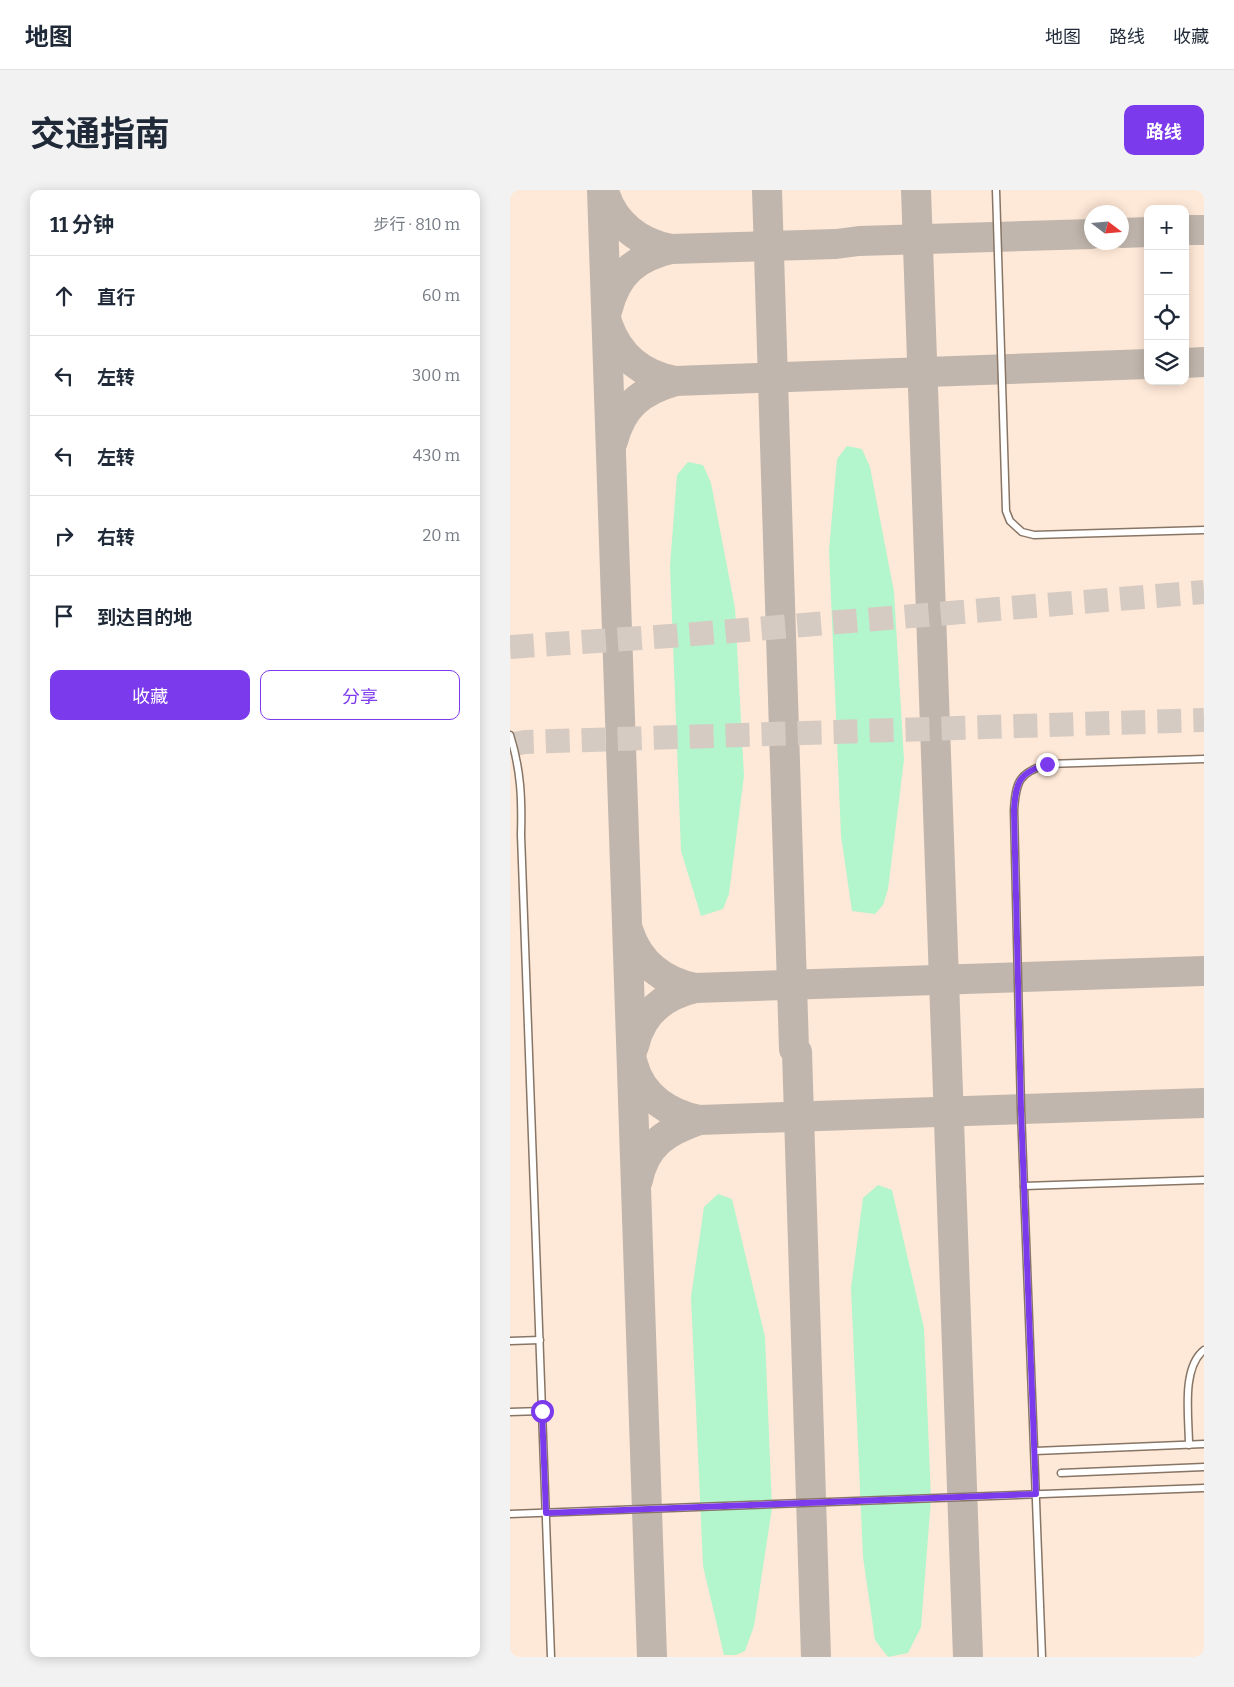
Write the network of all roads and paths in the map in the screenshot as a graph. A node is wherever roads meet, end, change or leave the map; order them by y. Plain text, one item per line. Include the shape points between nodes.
1 (996, 190) edge
2 (1204, 530) edge
3 (510, 735) edge
4 (1204, 759) edge
5 (1204, 1180) edge
6 (1024, 1186) junction
7 (540, 1340) junction
8 (510, 1341) edge
9 (1204, 1350) edge
10 (542, 1411) junction
11 (510, 1412) edge
12 (1189, 1444) junction
13 (1204, 1444) edge
14 (1035, 1452) junction
15 (1204, 1467) edge
16 (1061, 1473) dead end
17 (1204, 1488) edge
18 (1036, 1494) junction
19 (546, 1513) junction
20 (510, 1514) edge
21 (551, 1657) edge
22 (1042, 1657) edge

1 - 2 lane via 1004,474 1006,511 1010,521 1022,532 1034,535
3 - 7 lane via 522,796
4 - 6 lane via 1047,764 1032,769 1020,779 1014,810
5 - 6 lane
6 - 14 lane
7 - 8 lane
7 - 10 lane
9 - 12 lane via 1189,1377
10 - 11 lane
10 - 19 lane
12 - 13 lane
12 - 14 lane
14 - 18 lane
15 - 16 lane
17 - 18 lane
18 - 19 lane
18 - 22 lane
19 - 20 lane
19 - 21 lane

